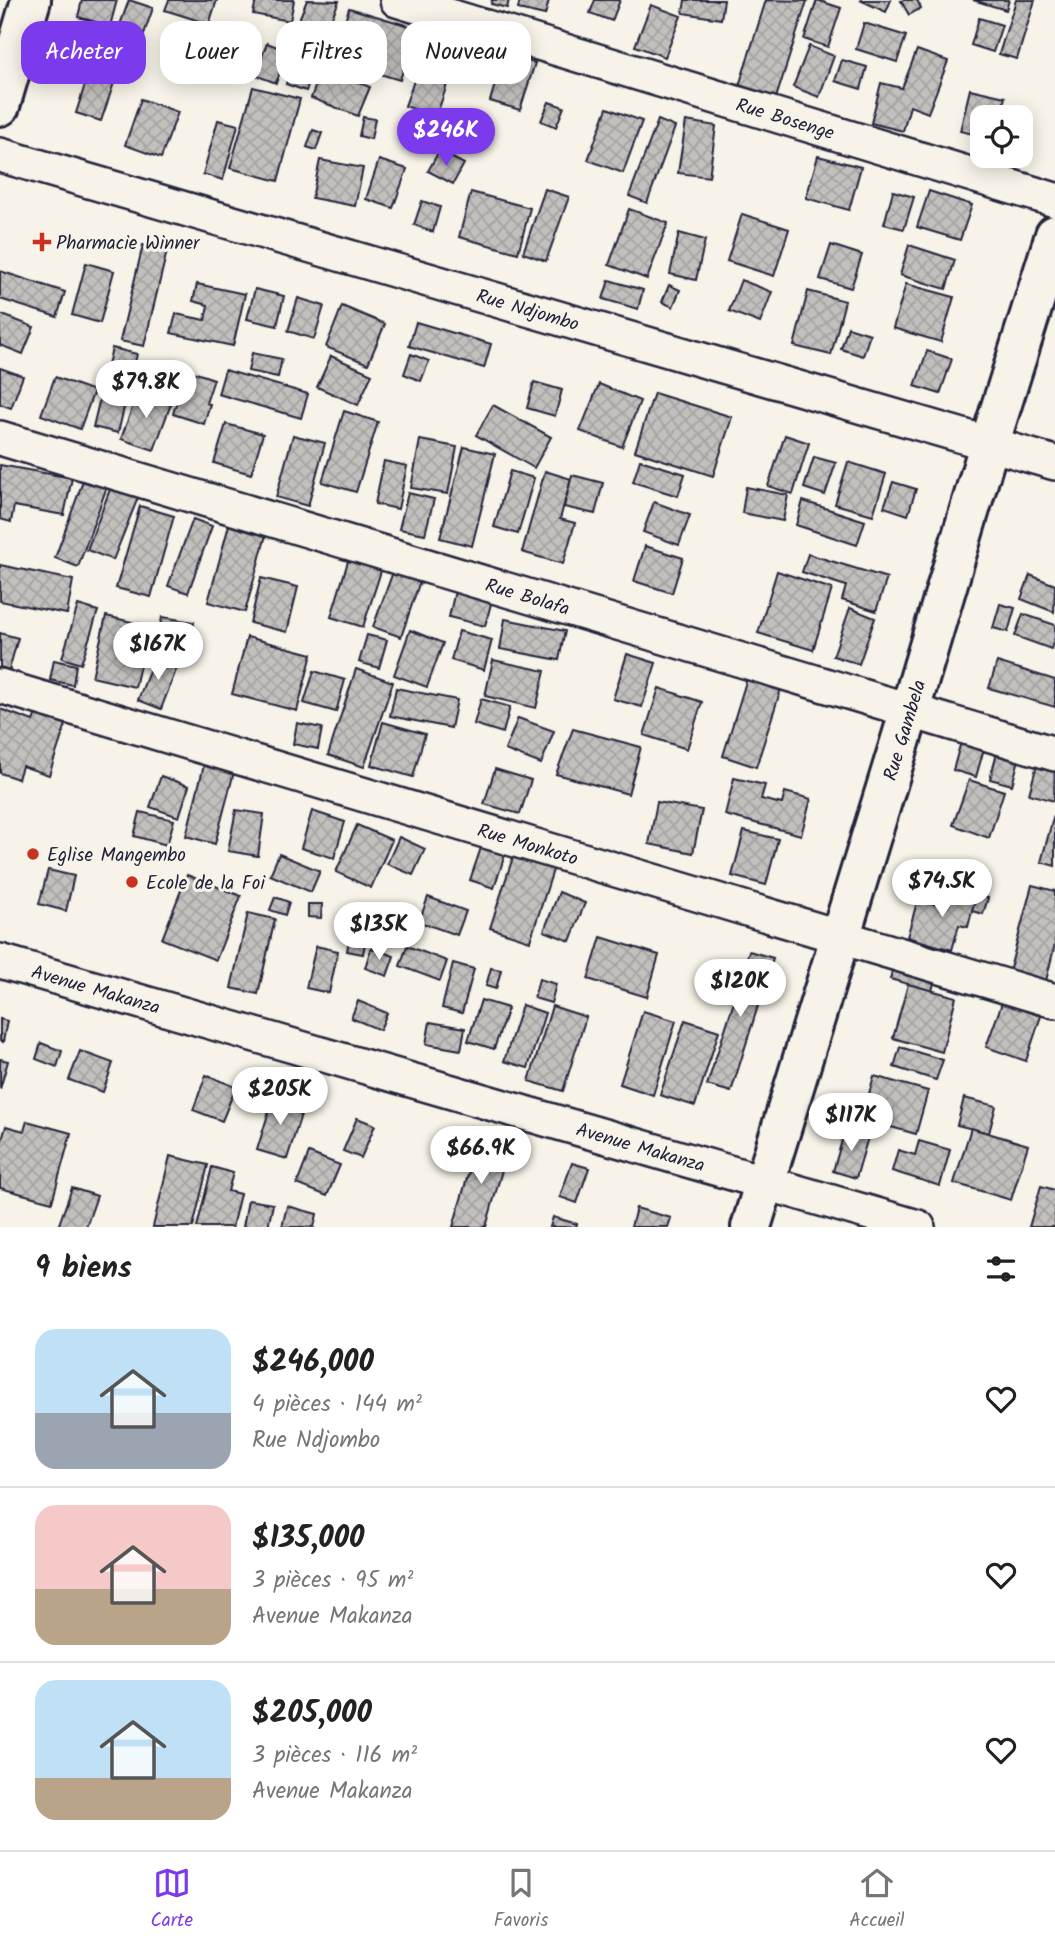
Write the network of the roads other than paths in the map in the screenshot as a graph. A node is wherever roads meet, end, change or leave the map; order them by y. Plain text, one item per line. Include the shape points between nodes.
1 (31, 0) edge
2 (397, 0) edge
3 (0, 106) edge
4 (0, 155) edge
5 (1055, 200) edge
6 (1055, 234) edge
7 (0, 438) edge
8 (990, 442) junction
9 (1055, 463) edge
10 (0, 686) edge
11 (910, 710) junction
12 (1055, 754) edge
13 (839, 936) junction
14 (0, 961) edge
15 (1055, 1001) edge
16 (764, 1181) junction
17 (751, 1227) edge
18 (918, 1227) edge

1 - 3 street
2 - 5 street, Rue Bosenge
4 - 8 street, Rue Ndjombo
6 - 8 street, Rue Gambela
7 - 11 street, Rue Bolafa
8 - 9 street, Rue Ndjombo
8 - 11 street, Rue Gambela
10 - 13 street, Rue Monkoto
11 - 12 street, Rue Bolafa
11 - 13 street, Rue Gambela
13 - 15 street, Rue Monkoto
13 - 16 street, Rue Gambela
14 - 16 street, Avenue Makanza
16 - 17 street, Rue Gambela
16 - 18 street, Avenue Makanza

